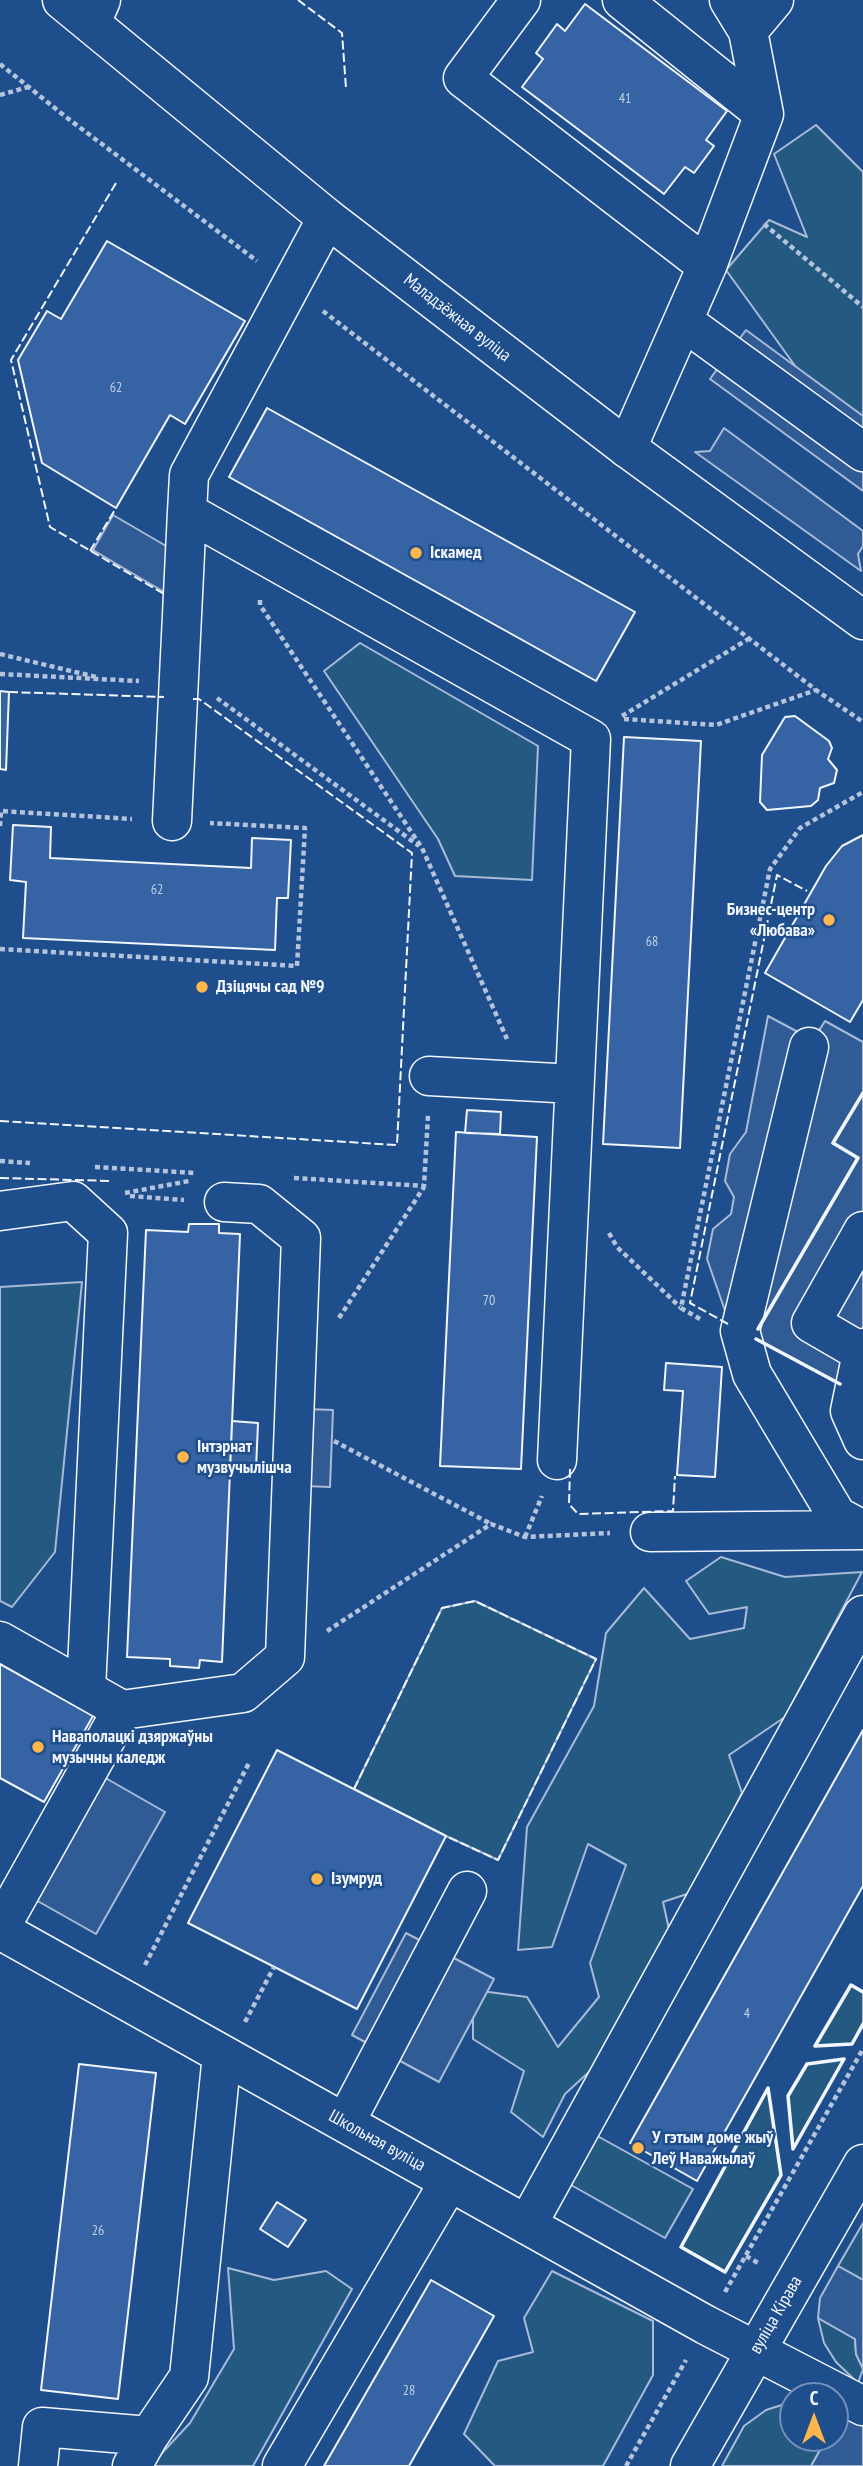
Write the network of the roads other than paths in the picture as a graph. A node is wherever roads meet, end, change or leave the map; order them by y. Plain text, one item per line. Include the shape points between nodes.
1 (521, 0) edge
2 (622, 0) edge
3 (774, 0) edge
4 (85, 8) edge
5 (738, 15) edge
6 (764, 114) junction
7 (327, 218) junction
8 (707, 266) junction
9 (682, 321) junction
10 (627, 449) junction
11 (863, 452) edge
12 (187, 512) junction
13 (863, 620) edge
14 (172, 821) road end
15 (809, 1047) dead end
16 (429, 1076) dead end
17 (574, 1084) junction
18 (213, 1191) road end
19 (0, 1211) edge
20 (863, 1231) edge
21 (862, 1350) edge
22 (863, 1440) edge
23 (557, 1460) dead end
24 (863, 1530) edge
25 (650, 1532) road end
26 (863, 1615) edge
27 (0, 1641) edge
28 (86, 1689) junction
29 (122, 1710) junction
30 (467, 1891) dead end
31 (0, 1929) edge
32 (232, 2042) junction
33 (345, 2123) junction
34 (863, 2164) edge
35 (449, 2182) junction
36 (527, 2225) junction
37 (755, 2352) junction
38 (863, 2406) edge
39 (140, 2451) edge
40 (38, 2466) edge
41 (282, 2466) edge
42 (690, 2466) edge

1 - 8 street via 463,78
2 - 6 street
3 - 5 street
4 - 7 street, Маладзёжная вуліца
5 - 6 street
6 - 8 street
7 - 10 street, Маладзёжная вуліца
7 - 12 street via 188,475
8 - 9 street
9 - 10 street
9 - 11 street
10 - 13 street, Маладзёжная вуліца
12 - 14 street
12 - 17 street via 591,739
15 - 24 street via 740,1331 752,1374 837,1516
16 - 17 street
17 - 23 street
18 - 29 street via 259,1204 301,1238 285,1657 243,1693
19 - 28 street via 73,1201 108,1233
20 - 21 street via 811,1323
21 - 22 street via 850,1411
24 - 25 street
26 - 36 street
27 - 28 street
28 - 29 street
29 - 31 street
30 - 33 street
31 - 32 street, Школьная вуліца
32 - 33 street, Школьная вуліца
32 - 39 street via 188,2376
33 - 35 street, Школьная вуліца
34 - 37 street, вуліца Кірава
35 - 36 street, Школьная вуліца
35 - 41 street
36 - 37 street, Школьная вуліца
37 - 38 street, Школьная вуліца
37 - 42 street, вуліца Кірава
39 - 40 street via 42,2427

